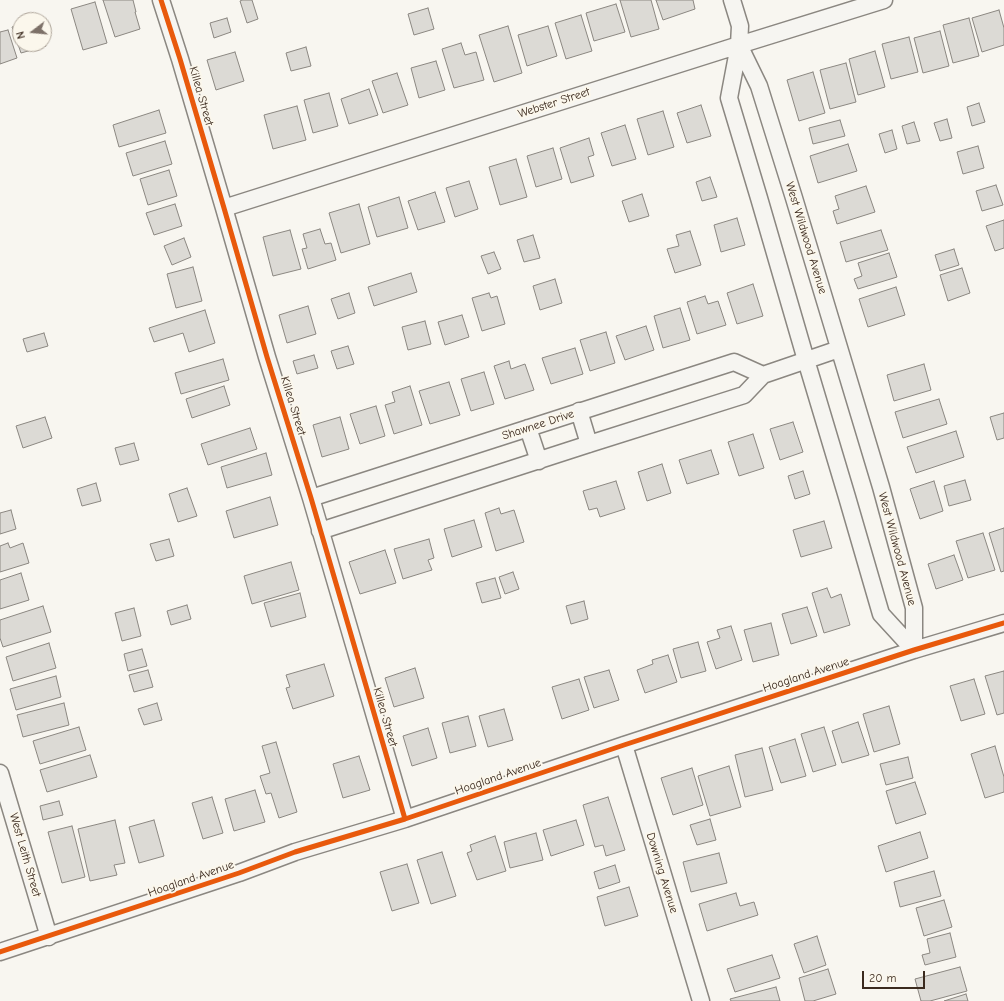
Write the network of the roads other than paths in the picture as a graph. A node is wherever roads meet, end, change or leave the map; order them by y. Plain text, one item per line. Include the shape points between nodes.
1 (161, 0) edge
2 (732, 0) edge
3 (884, 0) edge
4 (739, 45) junction
5 (224, 208) junction
6 (839, 349) junction
7 (806, 360) junction
8 (763, 375) junction
9 (579, 411) junction
10 (528, 428) junction
11 (589, 444) junction
12 (539, 460) junction
13 (311, 498) junction
14 (320, 531) junction
15 (1004, 623) edge
16 (914, 650) junction
17 (624, 745) junction
18 (0, 773) edge
19 (405, 819) junction
20 (49, 937) junction
21 (0, 952) edge
22 (701, 1001) edge

1 - 5 street, Killea Street
2 - 4 street, West Wildwood Avenue via 740,26
3 - 4 street, Webster Street
4 - 5 street, Webster Street
4 - 6 street, West Wildwood Avenue via 759,86
4 - 7 street, West Wildwood Avenue via 729,98
5 - 13 street, Killea Street
6 - 7 street
6 - 16 street, West Wildwood Avenue via 914,608
7 - 8 street
7 - 16 street, West Wildwood Avenue via 881,614
8 - 9 street, Shawnee Drive via 734,362
8 - 11 street via 744,395
9 - 10 street, Shawnee Drive
9 - 11 street
10 - 12 street
10 - 13 street, Shawnee Drive
11 - 12 street
12 - 14 street
13 - 14 street, Killea Street
14 - 19 street, Killea Street
15 - 16 street, Hoagland Avenue
16 - 17 street, Hoagland Avenue
17 - 19 street, Hoagland Avenue
17 - 22 street, Downing Avenue
18 - 20 street, West Leith Street
19 - 20 street, Hoagland Avenue via 295,852
20 - 21 street, Hoagland Avenue

